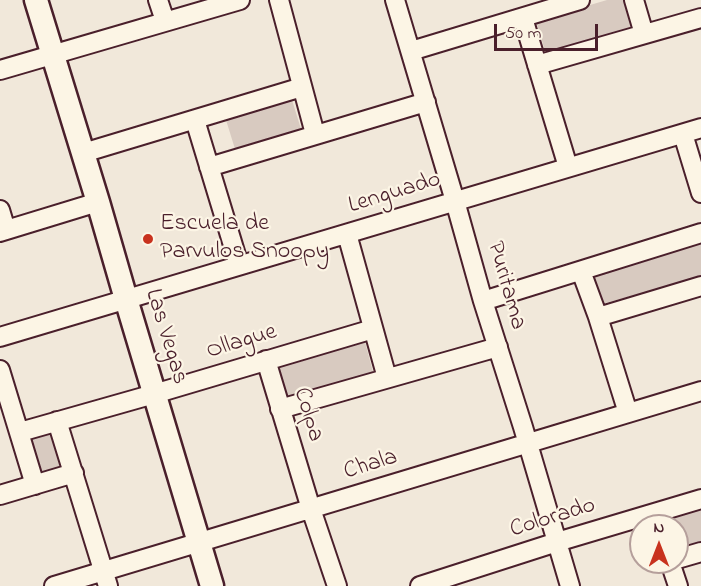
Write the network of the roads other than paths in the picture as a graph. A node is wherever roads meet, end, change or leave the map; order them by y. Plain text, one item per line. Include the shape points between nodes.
1 (36, 0) edge
2 (158, 0) edge
3 (240, 0) edge
4 (279, 0) edge
5 (395, 0) edge
6 (580, 0) edge
7 (634, 0) edge
8 (523, 18) junction
9 (701, 18) edge
10 (165, 21) junction
11 (644, 34) junction
12 (411, 51) junction
13 (53, 53) junction
14 (537, 65) junction
15 (0, 70) edge
16 (302, 87) junction
17 (426, 102) junction
18 (195, 120) junction
19 (701, 128) edge
20 (315, 134) junction
21 (683, 134) junction
22 (82, 153) junction
23 (209, 167) junction
24 (568, 167) junction
25 (701, 193) edge
26 (455, 201) junction
27 (98, 202) junction
28 (0, 210) edge
29 (3, 231) edge
30 (701, 233) edge
31 (347, 234) junction
32 (239, 265) junction
33 (581, 271) junction
34 (701, 286) edge
35 (126, 299) junction
36 (483, 301) junction
37 (598, 317) junction
38 (373, 329) junction
39 (0, 337) edge
40 (498, 347) junction
41 (266, 360) junction
42 (0, 370) edge
43 (387, 378) junction
44 (701, 391) edge
45 (154, 394) junction
46 (280, 409) junction
47 (628, 413) junction
48 (57, 421) junction
49 (20, 432) junction
50 (528, 444) junction
51 (74, 472) junction
52 (35, 485) junction
53 (0, 495) edge
54 (701, 499) edge
55 (311, 509) junction
56 (668, 514) edge
57 (629, 525) edge
58 (199, 542) junction
59 (557, 542) junction
60 (106, 579) edge
61 (456, 581) edge
62 (54, 586) edge
63 (212, 586) edge
64 (337, 586) edge
65 (420, 586) edge
66 (570, 586) edge

1 - 13 main road, Las Vegas
2 - 10 street
3 - 10 street
4 - 16 street
5 - 12 street, Puritama
6 - 8 street
7 - 11 street
8 - 12 street
8 - 14 street
9 - 11 street
10 - 13 street
11 - 14 street
12 - 17 street, Puritama
13 - 15 street
13 - 22 main road, Las Vegas
14 - 24 street
16 - 18 street
16 - 20 street
17 - 20 street
17 - 26 street, Puritama
18 - 22 street
18 - 23 street
19 - 21 street, Lenguado
20 - 23 street
21 - 24 street, Lenguado
21 - 25 street
22 - 27 main road, Las Vegas
23 - 32 street
24 - 26 street, Lenguado
26 - 31 street, Lenguado
26 - 36 street, Puritama
27 - 29 street
27 - 35 main road, Las Vegas
28 - 29 street
30 - 33 street
31 - 32 street, Lenguado
31 - 38 street
32 - 35 street, Lenguado
33 - 36 street
33 - 37 street
34 - 37 street
35 - 39 street, Lenguado
35 - 45 main road, Las Vegas
36 - 40 street, Puritama
37 - 47 street
38 - 41 street, Ollague
38 - 43 street
40 - 43 street
40 - 50 street, Puritama
41 - 45 street, Ollague
41 - 46 street, Colpa
42 - 49 street
43 - 46 street
44 - 47 street, Chala
45 - 48 street, Ollague
45 - 58 main road, Las Vegas
46 - 55 street, Colpa
47 - 50 street, Chala
48 - 49 street, Ollague
48 - 51 street
49 - 52 street
50 - 55 street, Chala
50 - 59 street, Puritama
51 - 52 street
51 - 60 street
52 - 53 street
54 - 56 street, Colorado
55 - 58 street, Chala
55 - 64 street, Colpa
57 - 59 street, Colorado
58 - 60 street, Chala
58 - 63 main road, Las Vegas
59 - 61 street, Colorado
59 - 66 street, Puritama
60 - 62 street, Chala
61 - 65 street, Colorado

